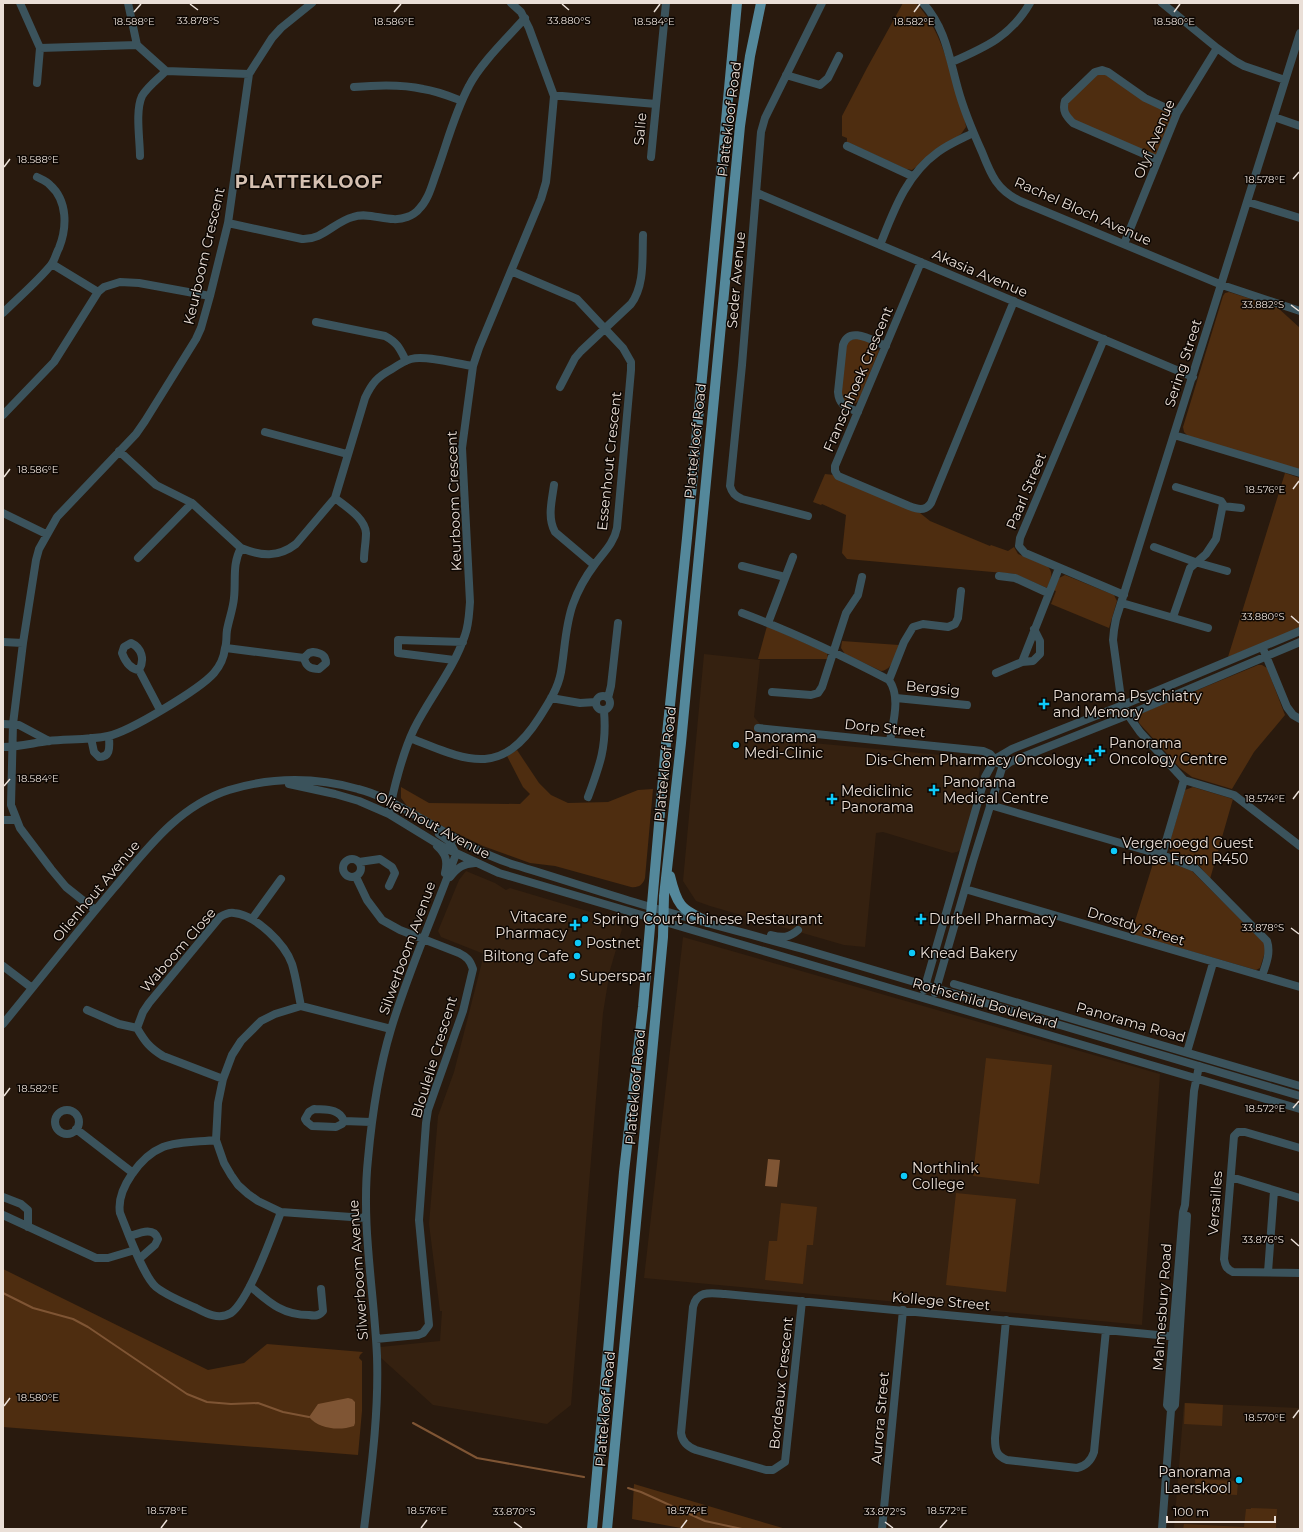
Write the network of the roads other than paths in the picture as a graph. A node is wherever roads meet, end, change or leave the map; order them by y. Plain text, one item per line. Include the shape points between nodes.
1 (20, 3) edge
2 (128, 3) edge
3 (312, 3) edge
4 (511, 3) edge
5 (666, 3) edge
6 (737, 3) edge
7 (761, 3) edge
8 (822, 3) edge
9 (923, 3) edge
10 (1030, 3) edge
11 (1162, 3) edge
12 (525, 18) junction
13 (1300, 32) edge
14 (137, 45) junction
15 (40, 48) junction
16 (1217, 48) junction
17 (839, 56) dead end
18 (952, 62) junction
19 (166, 71) junction
20 (249, 74) junction
21 (786, 75) junction
22 (1285, 80) junction
23 (37, 83) dead end
24 (354, 87) dead end
25 (554, 96) junction
26 (462, 101) junction
27 (656, 104) junction
28 (1177, 113) junction
29 (1274, 118) junction
30 (1300, 126) edge
31 (973, 133) junction
32 (847, 146) dead end
33 (140, 156) dead end
34 (651, 157) dead end
35 (1158, 160) junction
36 (912, 176) junction
37 (37, 177) dead end
38 (757, 193) junction
39 (1248, 202) junction
40 (1300, 218) edge
41 (228, 223) junction
42 (643, 236) dead end
43 (1124, 244) junction
44 (880, 245) junction
45 (921, 262) junction
46 (52, 264) junction
47 (511, 271) junction
48 (1222, 285) junction
49 (98, 292) junction
50 (210, 296) junction
51 (1014, 301) junction
52 (1300, 311) edge
53 (3, 313) edge
54 (316, 322) dead end
55 (605, 329) junction
56 (1104, 339) junction
57 (886, 346) junction
58 (406, 361) junction
59 (473, 366) junction
60 (1193, 376) junction
61 (560, 387) dead end
62 (858, 412) junction
63 (3, 415) edge
64 (265, 432) dead end
65 (1174, 435) junction
66 (119, 451) junction
67 (347, 454) junction
68 (1300, 473) edge
69 (554, 485) dead end
70 (1176, 487) dead end
71 (335, 498) junction
72 (192, 504) junction
73 (1223, 506) junction
74 (1241, 508) dead end
75 (3, 513) edge
76 (808, 516) dead end
77 (46, 534) junction
78 (241, 548) junction
79 (1154, 548) dead end
80 (793, 557) dead end
81 (138, 558) dead end
82 (364, 559) dead end
83 (1196, 562) junction
84 (594, 565) junction
85 (742, 566) dead end
86 (1059, 568) junction
87 (1227, 571) dead end
88 (999, 576) dead end
89 (785, 577) junction
90 (862, 577) dead end
91 (961, 591) dead end
92 (1048, 593) junction
93 (1123, 599) junction
94 (742, 613) dead end
95 (1173, 618) junction
96 (768, 622) junction
97 (618, 623) dead end
98 (1034, 628) junction
99 (1208, 628) dead end
100 (1300, 631) edge
101 (3, 642) edge
102 (463, 642) junction
103 (1300, 642) edge
104 (23, 644) junction
105 (1262, 647) junction
106 (226, 648) junction
107 (835, 652) junction
108 (1266, 656) junction
109 (304, 658) dead end
110 (454, 660) junction
111 (1022, 662) junction
112 (139, 670) dead end
113 (996, 674) dead end
114 (889, 680) junction
115 (772, 692) dead end
116 (551, 698) junction
117 (608, 698) junction
118 (896, 698) junction
119 (596, 702) junction
120 (967, 704) dead end
121 (1123, 704) junction
122 (160, 710) junction
123 (604, 711) junction
124 (1128, 715) junction
125 (1300, 719) edge
126 (3, 724) edge
127 (13, 724) junction
128 (758, 728) dead end
129 (109, 736) junction
130 (91, 738) junction
131 (410, 738) junction
132 (49, 741) junction
133 (890, 742) junction
134 (3, 747) edge
135 (13, 747) junction
136 (995, 759) junction
137 (1002, 768) junction
138 (1184, 780) junction
139 (271, 781) junction
140 (588, 797) dead end
141 (391, 801) junction
142 (990, 806) junction
143 (389, 814) junction
144 (3, 820) edge
145 (16, 820) junction
146 (423, 820) junction
147 (425, 837) junction
148 (1300, 846) edge
149 (482, 852) junction
150 (456, 854) junction
151 (1162, 855) junction
152 (359, 862) junction
153 (476, 863) junction
154 (668, 868) junction
155 (356, 877) junction
156 (281, 879) dead end
157 (444, 883) junction
158 (389, 886) dead end
159 (965, 889) junction
160 (652, 907) junction
161 (95, 910) junction
162 (663, 910) junction
163 (650, 918) junction
164 (252, 919) junction
165 (663, 922) junction
166 (708, 922) junction
167 (735, 930) junction
168 (798, 930) dead end
169 (423, 939) junction
170 (1213, 963) junction
171 (3, 966) edge
172 (1262, 976) junction
173 (954, 984) dead end
174 (925, 986) junction
175 (1300, 987) edge
176 (32, 988) junction
177 (936, 989) junction
178 (923, 998) junction
179 (933, 1001) junction
180 (301, 1006) junction
181 (87, 1010) dead end
182 (3, 1024) edge
183 (137, 1028) junction
184 (391, 1030) junction
185 (1187, 1052) junction
186 (1199, 1066) junction
187 (223, 1079) junction
188 (1196, 1080) junction
189 (1300, 1086) edge
190 (1300, 1096) edge
191 (1300, 1109) edge
192 (344, 1120) dead end
193 (371, 1122) junction
194 (76, 1129) dead end
195 (216, 1140) junction
196 (1300, 1148) edge
197 (133, 1173) junction
198 (1231, 1177) junction
199 (1274, 1191) junction
200 (3, 1197) edge
201 (1300, 1198) edge
202 (281, 1212) junction
203 (3, 1215) edge
204 (365, 1218) junction
205 (28, 1226) junction
206 (130, 1236) junction
207 (135, 1250) junction
208 (139, 1259) junction
209 (1268, 1272) junction
210 (1300, 1273) edge
211 (250, 1286) junction
212 (321, 1288) dead end
213 (708, 1292) joint
214 (802, 1301) junction
215 (903, 1310) junction
216 (1006, 1320) junction
217 (1106, 1330) junction
218 (1176, 1336) junction
219 (376, 1339) junction
220 (364, 1529) edge
221 (592, 1529) edge
222 (607, 1529) edge
223 (882, 1529) edge
224 (1162, 1529) edge

1 - 15 street
2 - 14 street
3 - 20 street, Keurboom Crescent via 272,38
4 - 12 street, Keurboom Crescent
5 - 27 street, Salie
6 - 160 main road, Plattekloof Road
7 - 154 main road, Plattekloof Road via 740,126
8 - 21 street, Seder Avenue
9 - 18 street, Rachel Bloch Avenue via 941,29
10 - 18 street via 1025,12 1000,38
11 - 16 street
12 - 25 street, Keurboom Crescent
12 - 26 street via 474,77
13 - 22 street, Sering Street
14 - 15 street
14 - 19 street
15 - 23 street
16 - 22 street via 1244,66
16 - 28 street, Olyf Avenue
17 - 21 street via 828,78 820,85
18 - 31 street, Rachel Bloch Avenue via 958,90
19 - 20 street
19 - 33 street via 146,90 142,98 139,117
20 - 41 street, Keurboom Crescent
21 - 38 street, Seder Avenue via 761,132
22 - 29 street, Sering Street
24 - 26 street via 374,85 422,88
25 - 27 street
25 - 47 street, Keurboom Crescent via 546,182
26 - 41 street via 430,192 419,210 406,218 355,216 310,240
27 - 34 street, Salie
28 - 35 street, Olyf Avenue
28 - 35 street via 1145,98 1102,70 1095,72 1065,101 1063,107 1066,116 1073,124
29 - 30 street
29 - 39 street, Sering Street
31 - 36 street via 937,152
31 - 43 street, Rachel Bloch Avenue via 995,180 1008,195
32 - 36 street
35 - 43 street, Olyf Avenue
36 - 44 street via 900,197
37 - 46 street via 50,184 57,193 64,213 62,240
38 - 44 street, Akasia Avenue
38 - 76 street, Seder Avenue via 730,486 735,496 742,499
39 - 40 street
39 - 48 street, Sering Street
41 - 50 street, Keurboom Crescent
42 - 55 street via 640,287 637,296
43 - 48 street, Rachel Bloch Avenue
44 - 45 street, Akasia Avenue
45 - 51 street, Akasia Avenue
45 - 57 street, Franschhoek Crescent
46 - 49 street
46 - 53 street
47 - 55 street, Essenhout Crescent via 576,299
47 - 59 street, Keurboom Crescent
48 - 52 street, Rachel Bloch Avenue
48 - 60 street, Sering Street
49 - 50 street via 104,287 120,282
49 - 63 street via 54,362
50 - 66 street, Keurboom Crescent via 201,328 191,349 136,434
51 - 56 street, Akasia Avenue
51 - 62 street, Franschhoek Crescent via 928,507 918,509 838,476 835,472 835,466
54 - 58 street via 385,336 397,344
55 - 61 street via 575,358
55 - 84 street, Essenhout Crescent via 628,355 631,370 617,528 610,545
56 - 60 street, Akasia Avenue
56 - 86 street, Paarl Street via 1019,542 1022,552
57 - 62 street, Franschhoek Crescent
57 - 62 street via 856,334 845,339 839,399 841,404
58 - 59 street via 419,358
58 - 67 street via 377,378 371,385
59 - 102 street, Keurboom Crescent via 462,448 470,602
60 - 65 street, Sering Street
64 - 67 street
65 - 68 street
65 - 93 street, Sering Street
66 - 72 street via 156,485
66 - 77 street, Keurboom Crescent via 57,517
67 - 71 street
69 - 84 street via 550,518 554,532
70 - 73 street via 1221,501
71 - 78 street via 288,550 271,554
71 - 82 street via 364,525
72 - 78 street
72 - 81 street
73 - 74 street
73 - 83 street via 1216,539 1206,554
75 - 77 street
77 - 104 street, Keurboom Crescent via 36,560
78 - 106 street via 234,565 234,599
79 - 83 street
80 - 89 street
83 - 87 street
83 - 95 street via 1187,574
84 - 116 street, Essenhout Crescent via 573,603 561,673
85 - 89 street
86 - 92 street
86 - 93 street, Paarl Street
88 - 92 street via 1015,578
89 - 96 street
90 - 107 street via 858,595 846,613
91 - 114 street via 955,624 948,627 923,624 913,627 904,642
92 - 98 street
93 - 95 street, Paarl Street
93 - 121 street, Sering Street via 1113,634
94 - 96 street
95 - 99 street, Paarl Street
96 - 107 street
97 - 117 street
98 - 111 street
98 - 111 street via 1040,641 1040,654 1033,661
100 - 105 street
101 - 104 street
102 - 110 street, Keurboom Crescent
102 - 110 street via 398,640 398,653
103 - 108 street
104 - 127 street, Keurboom Crescent
105 - 108 street
105 - 121 street
106 - 109 street
106 - 122 street via 215,672 197,687
107 - 114 street
107 - 115 street via 818,693 811,695
108 - 124 street
108 - 125 street via 1287,707
110 - 131 street, Keurboom Crescent
111 - 113 street
112 - 122 street
114 - 118 street via 894,687
116 - 119 street via 580,703
116 - 131 street, Essenhout Crescent via 524,738 512,750 496,757 466,759
117 - 119 street via 601,697
117 - 123 street via 610,707
118 - 120 street, Bergsig
118 - 133 street
119 - 123 street via 597,707
121 - 124 street, Sering Street
121 - 136 street via 1012,749
122 - 129 street
123 - 140 street via 603,754
124 - 137 street via 1010,762
124 - 138 street, Sering Street via 1140,732
126 - 127 street
127 - 132 street
127 - 135 street, Keurboom Crescent
128 - 133 street, Dorp Street
129 - 130 street
129 - 130 street via 110,750 103,757 94,752
130 - 132 street
131 - 141 street, Keurboom Crescent
132 - 135 street
133 - 136 street, Dorp Street via 983,751
134 - 135 street
135 - 145 street, Keurboom Crescent via 11,800
136 - 137 street, Dorp Street
136 - 174 street via 985,777
137 - 142 street
138 - 148 street via 1234,795
138 - 151 street
139 - 141 street, Olienhout Avenue via 292,779 336,783 361,789
139 - 143 street, Olienhout Avenue via 335,794
139 - 161 street, Olienhout Avenue via 223,792 202,801 186,812 152,843
141 - 143 street, Keurboom Crescent
141 - 146 street, Olienhout Avenue
142 - 151 street
142 - 159 street
143 - 147 street, Olienhout Avenue
144 - 145 street
145 - 161 street, Keurboom Crescent via 59,879
146 - 149 street, Olienhout Avenue
146 - 150 street via 449,842
147 - 150 street, Olienhout Avenue
147 - 157 street via 445,855 447,860
149 - 150 street via 468,850
149 - 160 street, Olienhout Avenue
150 - 153 street, Olienhout Avenue
150 - 157 street, Silwerboom Avenue
151 - 172 street via 1195,868 1267,941 1268,955
152 - 155 street via 361,870
152 - 155 street via 350,859 343,864 344,873
152 - 158 street via 380,859 392,867 395,874
153 - 157 street via 457,868
153 - 163 street, Olienhout Avenue via 499,873
154 - 162 main road, Plattekloof Road
154 - 166 main road via 679,904 689,913
155 - 169 street via 366,900 382,920
156 - 164 street
157 - 169 street, Silwerboom Avenue
159 - 170 street, Drostdy Street
159 - 177 street
160 - 162 street, Olienhout Avenue
160 - 163 main road, Plattekloof Road
161 - 176 street, Olienhout Avenue
162 - 165 main road, Plattekloof Road
162 - 166 street, Rothschild Boulevard
163 - 165 street, Olienhout Avenue
163 - 221 main road, Plattekloof Road
164 - 180 street, Waboom Close via 269,931 286,952 292,964
164 - 183 street, Waboom Close via 234,912 220,917 149,1003
165 - 178 street, Rothschild Boulevard
165 - 222 main road, Plattekloof Road
166 - 167 street, Rothschild Boulevard
167 - 168 street via 751,930 785,938
167 - 174 street, Rothschild Boulevard
169 - 184 street, Silwerboom Avenue
169 - 219 street, Bloulelie Crescent via 467,957 473,969 463,1011 428,1110 426,1123 419,1220 429,1325 418,1335
170 - 172 street, Drostdy Street
170 - 185 street
171 - 176 street
172 - 175 street, Drostdy Street
173 - 185 street, Panorama Road
174 - 177 street, Rothschild Boulevard
174 - 178 street
176 - 182 street, Olienhout Avenue
177 - 179 street
177 - 186 street, Rothschild Boulevard
178 - 179 street, Rothschild Boulevard
179 - 188 street, Rothschild Boulevard
180 - 184 street
180 - 187 street via 275,1014 251,1030 232,1055
181 - 183 street via 119,1024
183 - 187 street via 146,1044 164,1056
184 - 193 street, Silwerboom Avenue
185 - 189 street, Panorama Road
186 - 188 street, Malmesbury Road
186 - 190 street, Rothschild Boulevard
187 - 195 street via 218,1103
188 - 191 street, Rothschild Boulevard
188 - 218 street, Malmesbury Road via 1183,1212
192 - 193 street
193 - 204 street, Silwerboom Avenue
194 - 197 street
195 - 197 street via 164,1147 148,1156
195 - 202 street via 224,1163 238,1185 258,1201
196 - 198 street, Versailles via 1238,1132 1233,1138
197 - 206 street via 121,1192 119,1206
198 - 199 street
198 - 209 street, Versailles via 1224,1259 1226,1267 1232,1272
199 - 201 street
199 - 209 street
200 - 205 street via 21,1204 28,1210
202 - 204 street
202 - 211 street
203 - 205 street
204 - 219 street, Silwerboom Avenue
205 - 207 street via 96,1258 108,1258
206 - 207 street
206 - 208 street via 150,1231 157,1236 155,1245
207 - 208 street
208 - 211 street via 156,1287 212,1316 230,1313 242,1301
209 - 210 street, Versailles
211 - 212 street via 283,1311 316,1316 323,1311
213 - 214 street, Kollege Street
213 - 214 street, Bordeaux Crescent via 697,1298 693,1308 682,1437 686,1444 696,1450 770,1471 781,1466 786,1458
214 - 215 street, Kollege Street
215 - 216 street, Kollege Street
215 - 223 street, Aurora Street
216 - 217 street, Kollege Street
216 - 217 street via 996,1450 999,1456 1007,1460 1077,1468 1088,1463 1094,1452
217 - 218 street, Kollege Street
218 - 224 street, Malmesbury Road via 1167,1405 1171,1410
219 - 220 street, Silwerboom Avenue via 376,1418

